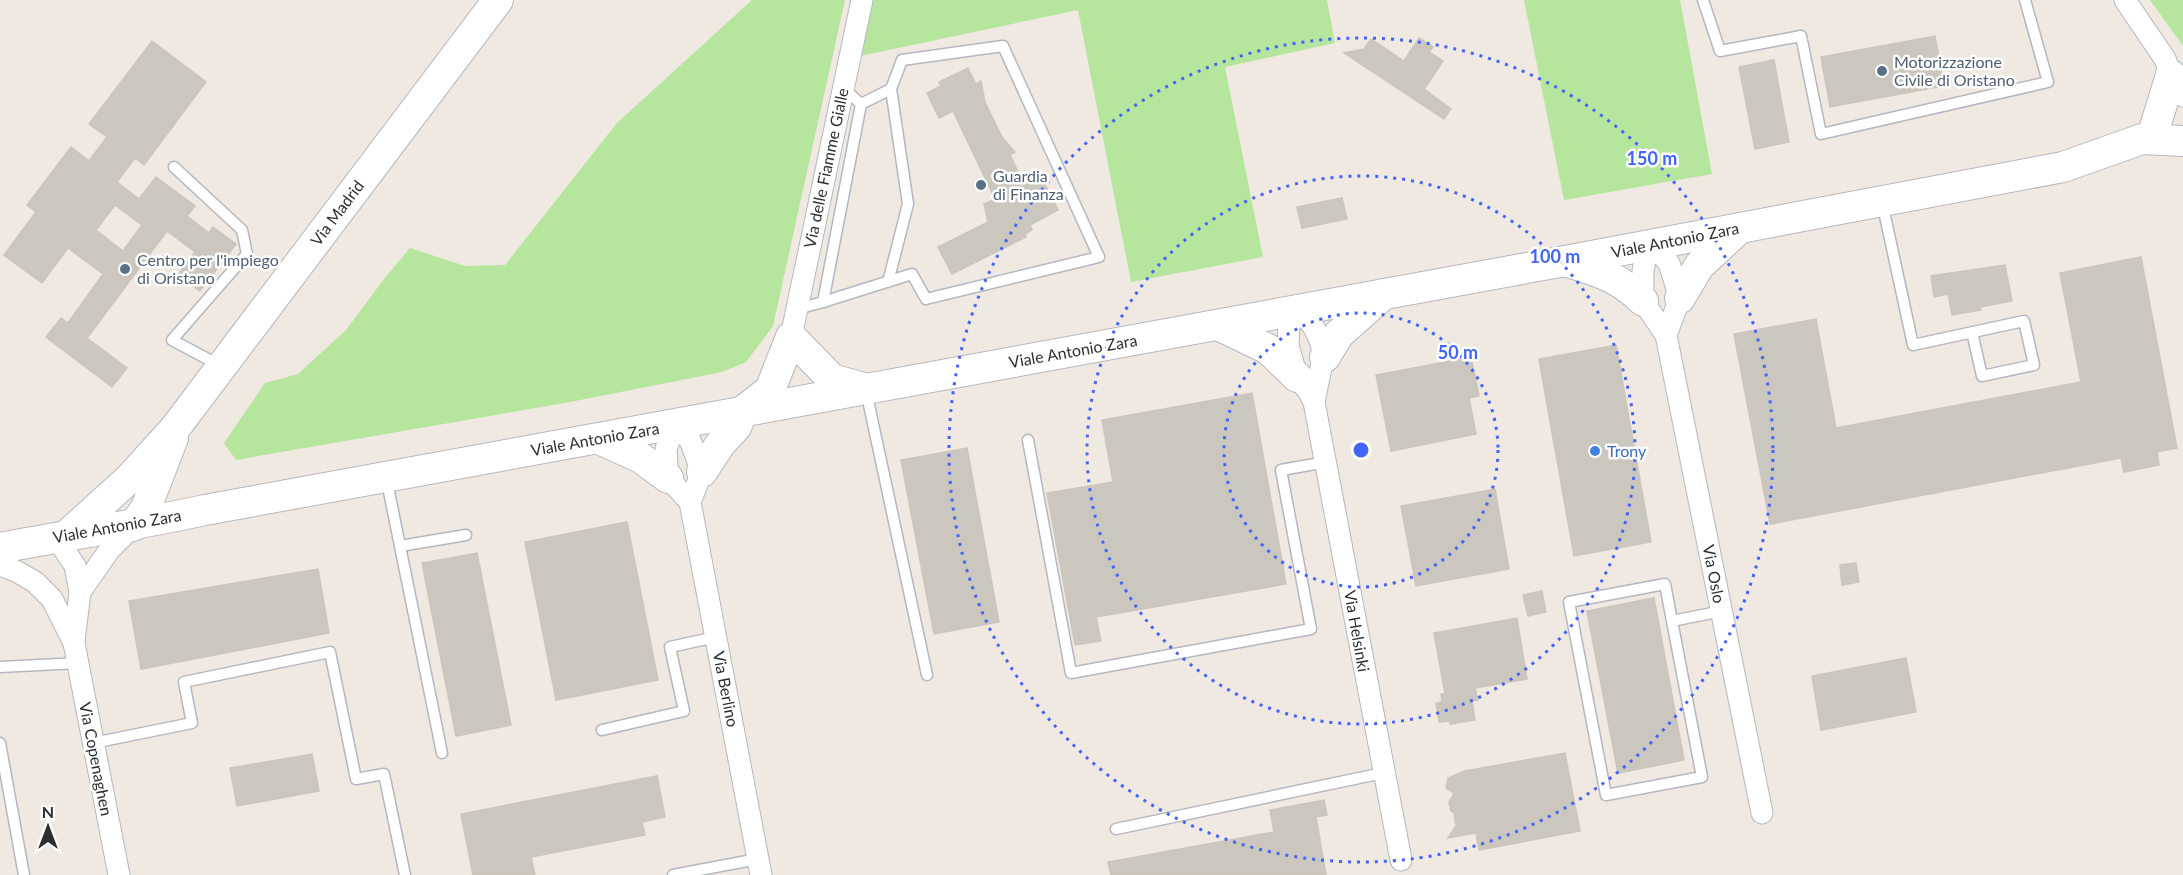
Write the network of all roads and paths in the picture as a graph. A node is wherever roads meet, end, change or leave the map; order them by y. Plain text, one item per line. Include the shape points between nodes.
1 (498, 0) edge
2 (862, 0) edge
3 (1703, 0) edge
4 (2025, 0) edge
5 (2125, 0) edge
6 (2175, 75) edge
7 (843, 88) junction
8 (891, 90) junction
9 (861, 104) junction
10 (2183, 109) edge
11 (2148, 133) junction
12 (2183, 141) edge
13 (174, 167) dead end
14 (1882, 201) junction
15 (1740, 228) junction
16 (1648, 245) junction
17 (1566, 261) junction
18 (888, 282) junction
19 (1384, 294) junction
20 (1680, 298) junction
21 (1643, 301) junction
22 (823, 302) junction
23 (1298, 310) junction
24 (794, 323) junction
25 (1218, 325) junction
26 (1972, 332) junction
27 (1666, 335) junction
28 (1325, 357) junction
29 (222, 366) junction
30 (1297, 377) junction
31 (866, 389) junction
32 (1314, 402) junction
33 (743, 411) junction
34 (675, 424) junction
35 (176, 427) junction
36 (599, 439) junction
37 (1028, 440) dead end
38 (1326, 462) junction
39 (165, 464) junction
40 (702, 472) junction
41 (386, 477) junction
42 (668, 478) junction
43 (690, 502) junction
44 (205, 510) junction
45 (134, 526) junction
46 (466, 534) dead end
47 (62, 536) junction
48 (400, 546) junction
49 (0, 548) edge
50 (0, 565) edge
51 (80, 592) junction
52 (1722, 611) junction
53 (1672, 621) junction
54 (716, 637) junction
55 (76, 653) junction
56 (0, 667) edge
57 (927, 675) dead end
58 (602, 730) dead end
59 (0, 743) edge
60 (93, 743) junction
61 (442, 753) dead end
62 (1383, 773) junction
63 (1762, 813) dead end
64 (1116, 829) dead end
65 (1401, 860) dead end
66 (760, 867) edge
67 (24, 875) edge
68 (119, 875) edge
69 (405, 875) edge
70 (673, 875) edge

1 - 29 main road, Via Madrid
2 - 7 street, Via delle Fiamme Gialle
3 - 4 lane via 1720,51 1801,36 1821,134 2048,82
5 - 6 street
6 - 11 main road
7 - 9 lane
7 - 24 street, Via delle Fiamme Gialle
8 - 9 lane
8 - 18 lane via 908,204
8 - 18 lane via 902,60 1003,46 1100,257 926,299 912,274
9 - 22 lane
10 - 11 main road, Viale Antonio Zara
11 - 12 main road, Viale Antonio Zara
11 - 14 main road, Viale Antonio Zara via 2063,167
13 - 29 lane via 242,230 247,254 172,340
14 - 15 main road, Viale Antonio Zara
14 - 26 lane via 1913,345
15 - 16 main road, Viale Antonio Zara
15 - 20 main road via 1699,266
16 - 17 main road, Viale Antonio Zara
16 - 20 street via 1670,263
16 - 21 street
17 - 19 main road, Viale Antonio Zara
17 - 21 main road via 1611,276
18 - 22 lane
19 - 23 main road, Viale Antonio Zara
19 - 28 main road via 1339,334
20 - 27 street
21 - 27 street, Via Oslo
22 - 24 lane
23 - 25 main road, Viale Antonio Zara
23 - 28 street via 1311,320
23 - 30 street, Via Helsinki via 1289,326 1288,345
24 - 31 main road via 832,380
24 - 33 main road via 770,390
25 - 30 main road via 1268,349
25 - 31 main road, Viale Antonio Zara
26 - 26 lane via 2024,321 2034,365 1982,376
27 - 52 street, Via Oslo
28 - 32 street, Via Helsinki
29 - 35 main road, Via Madrid
30 - 32 street, Via Helsinki
31 - 33 main road, Viale Antonio Zara
31 - 57 lane
32 - 38 street, Via Helsinki
33 - 34 main road, Viale Antonio Zara
33 - 40 main road via 736,427
34 - 36 main road, Viale Antonio Zara
34 - 40 street via 690,440
34 - 42 street via 666,449
35 - 39 main road, Via Madrid
35 - 47 main road, Via Madrid via 130,478
36 - 41 main road, Viale Antonio Zara
36 - 42 main road via 641,458
37 - 38 lane via 1071,673 1311,629 1281,470
38 - 62 street, Via Helsinki
39 - 44 main road via 166,480 173,491
39 - 45 main road, Via Madrid
40 - 43 street
41 - 44 main road, Viale Antonio Zara
41 - 48 lane
42 - 43 street
43 - 54 street, Via Berlino
44 - 45 main road, Viale Antonio Zara
45 - 47 main road, Viale Antonio Zara
45 - 51 street, Via Copenaghen via 110,549
46 - 48 lane
47 - 49 main road, Viale Antonio Zara
47 - 51 street, Via Copenaghen via 75,566
48 - 61 lane
50 - 55 street, Via Copenaghen via 35,582 52,599
51 - 55 street, Via Copenaghen
52 - 53 lane
52 - 63 street, Via Oslo
53 - 53 lane via 1665,584 1569,602 1606,795 1702,777
54 - 58 lane via 670,647 684,711
54 - 66 street, Via Berlino
55 - 56 lane
55 - 60 street, Via Copenaghen
59 - 67 lane
60 - 68 street, Via Copenaghen
60 - 69 lane via 192,723 184,682 330,652 356,779 384,774
62 - 64 lane
62 - 65 street, Via Helsinki
66 - 70 lane

